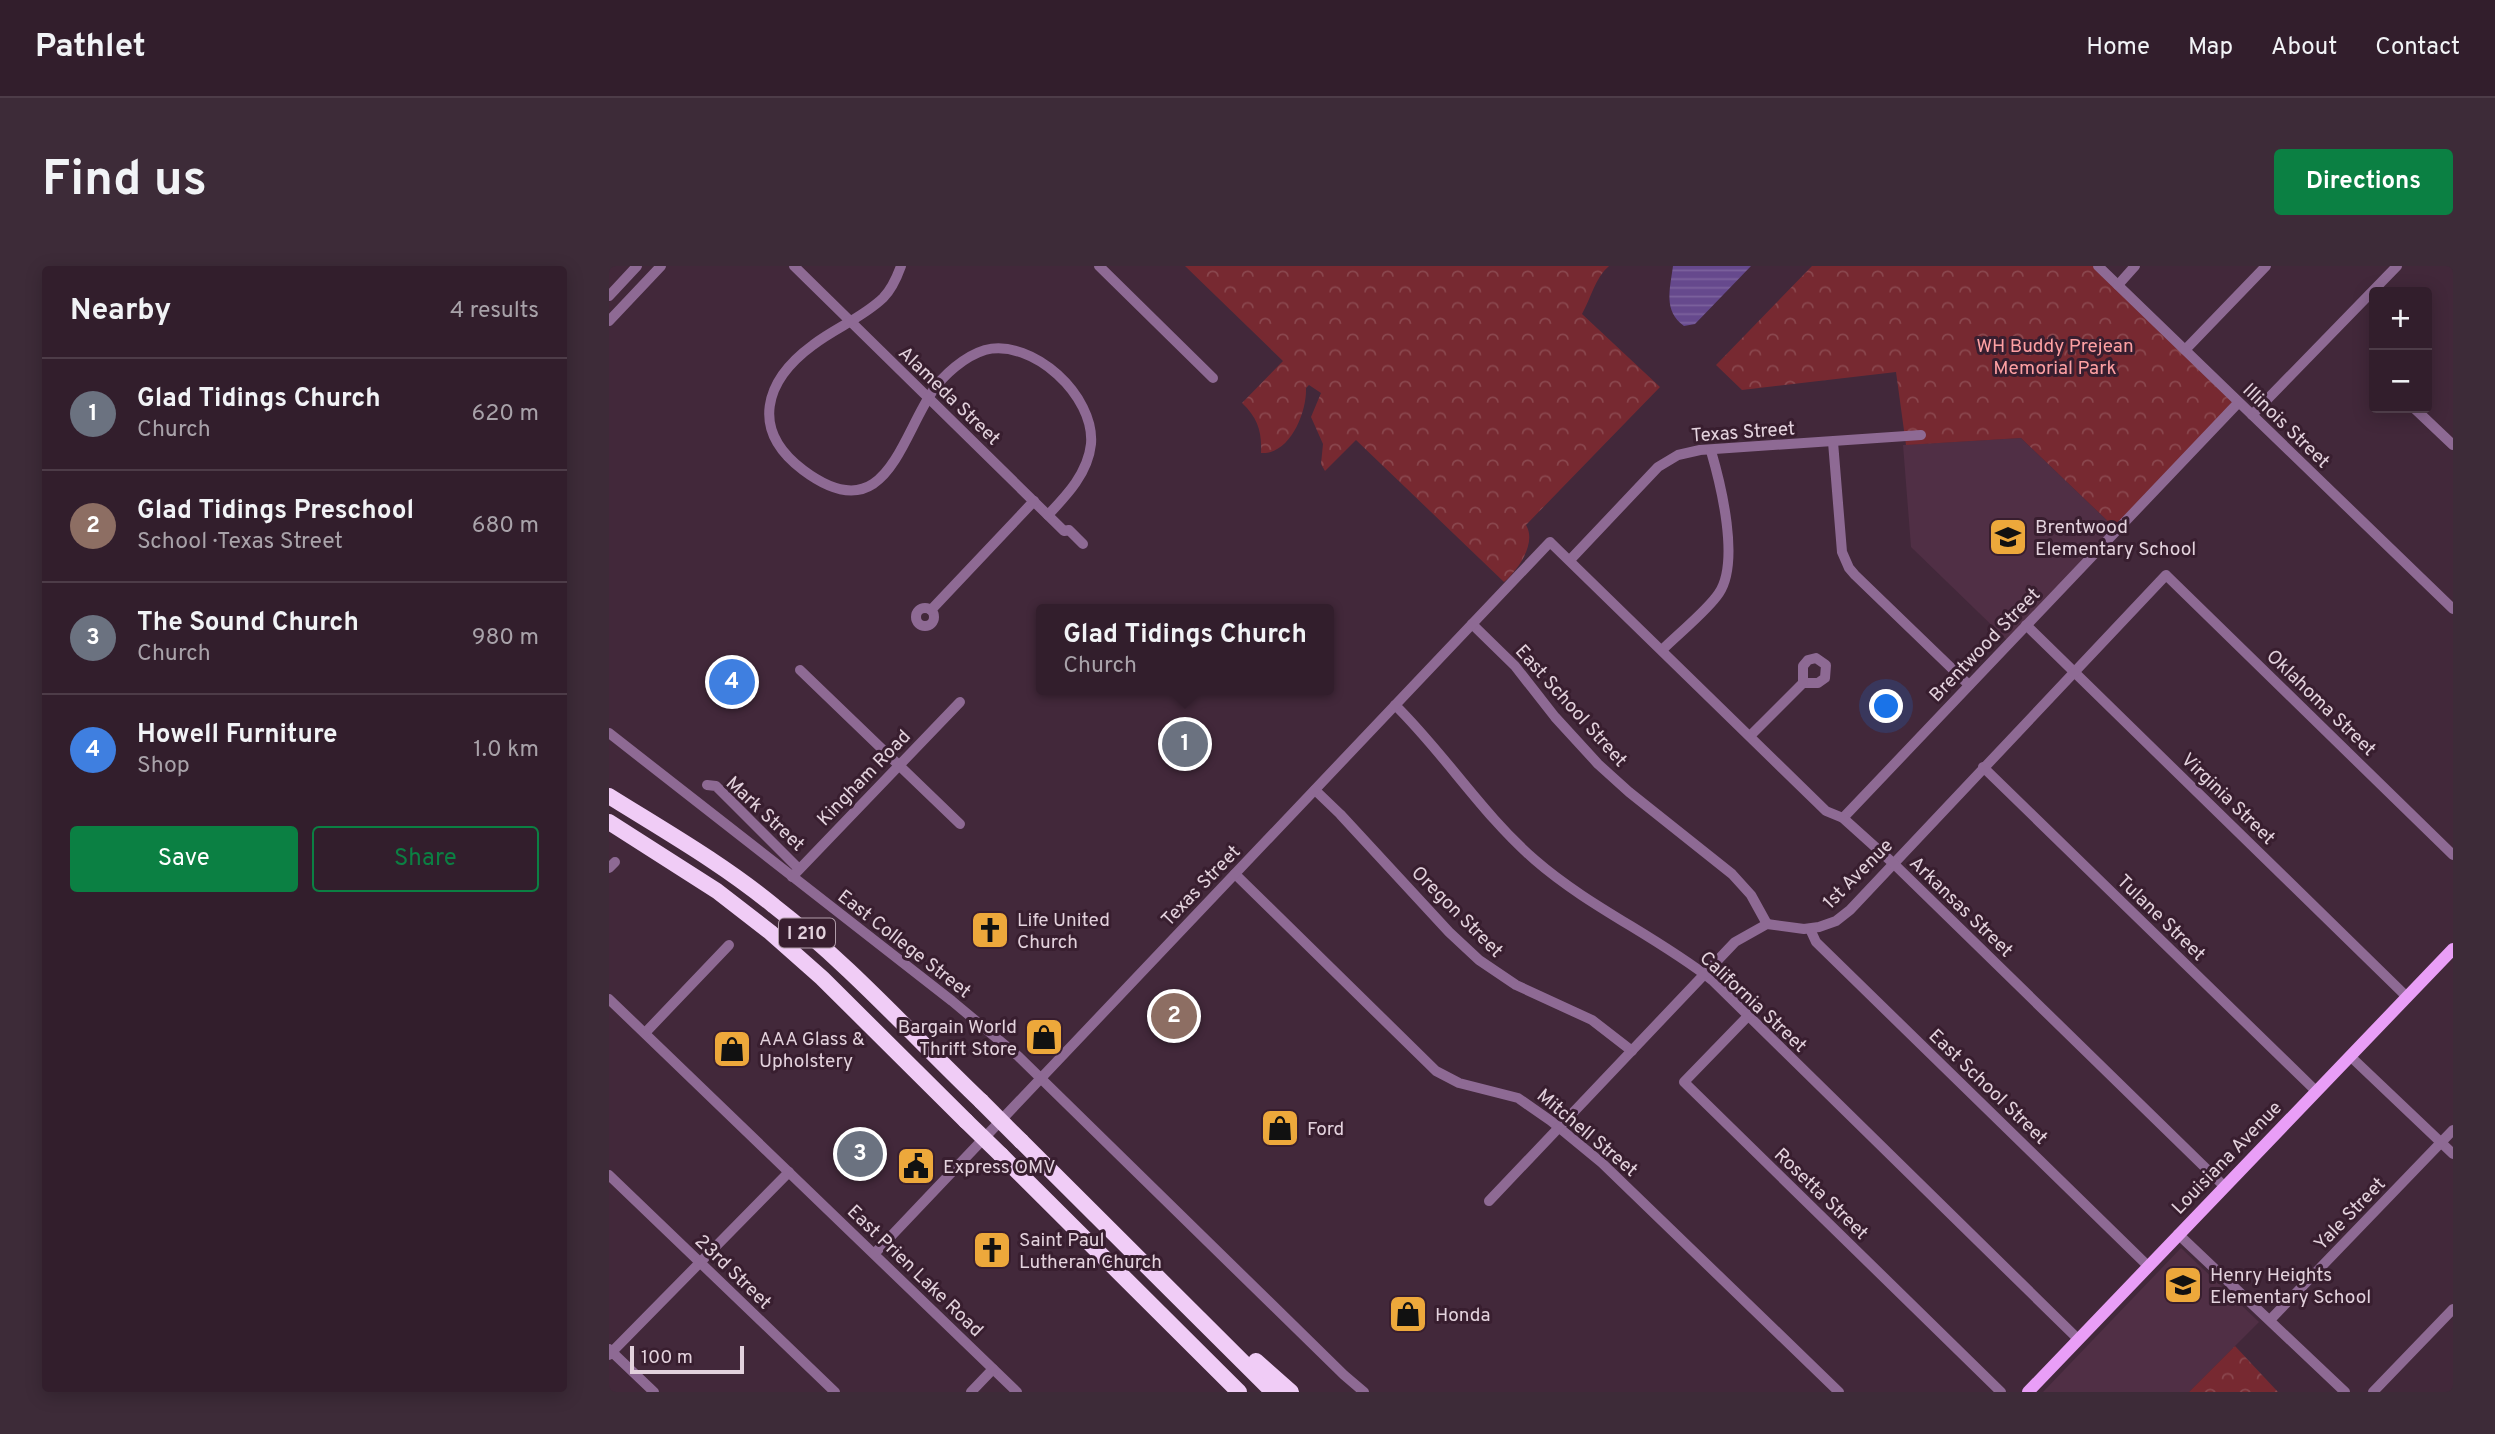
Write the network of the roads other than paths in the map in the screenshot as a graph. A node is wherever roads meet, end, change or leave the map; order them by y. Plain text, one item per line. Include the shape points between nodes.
1 (637, 266) edge
2 (661, 266) edge
3 (794, 266) edge
4 (901, 266) edge
5 (1099, 266) edge
6 (2098, 266) edge
7 (2135, 266) edge
8 (2266, 266) edge
9 (2397, 266) edge
10 (2117, 285) junction
11 (609, 296) edge
12 (609, 321) edge
13 (851, 321) junction
14 (2185, 350) junction
15 (1213, 378) dead end
16 (928, 398) junction
17 (2238, 403) junction
18 (2419, 413) edge
19 (2252, 415) junction
20 (1921, 435) dead end
21 (1833, 442) junction
22 (2453, 445) edge
23 (1711, 451) junction
24 (1034, 501) junction
25 (1048, 515) junction
26 (1550, 542) joint
27 (1083, 544) dead end
28 (1570, 560) junction
29 (2166, 575) joint
30 (2453, 609) edge
31 (931, 610) dead end
32 (1472, 624) junction
33 (2026, 625) junction
34 (1662, 650) junction
35 (800, 670) dead end
36 (2074, 671) junction
37 (1803, 683) dead end
38 (1969, 685) junction
39 (960, 702) dead end
40 (1395, 705) junction
41 (609, 733) edge
42 (1750, 736) junction
43 (898, 765) junction
44 (1983, 767) junction
45 (707, 785) dead end
46 (1315, 790) junction
47 (609, 796) edge
48 (1843, 818) junction
49 (609, 822) edge
50 (960, 824) dead end
51 (2453, 855) edge
52 (1892, 863) junction
53 (796, 873) junction
54 (1235, 874) junction
55 (1767, 924) junction
56 (1810, 929) junction
57 (729, 945) dead end
58 (2453, 948) edge
59 (1704, 975) junction
60 (2407, 997) junction
61 (609, 999) edge
62 (1748, 1016) junction
63 (645, 1033) junction
64 (1632, 1051) junction
65 (2350, 1056) junction
66 (1042, 1077) junction
67 (2316, 1091) junction
68 (1559, 1127) junction
69 (2453, 1130) edge
70 (2441, 1142) junction
71 (2453, 1154) edge
72 (789, 1172) junction
73 (609, 1175) edge
74 (2224, 1186) junction
75 (1489, 1201) dead end
76 (2178, 1234) junction
77 (875, 1253) junction
78 (1135, 1256) junction
79 (701, 1263) junction
80 (2148, 1266) junction
81 (2453, 1309) edge
82 (2270, 1320) junction
83 (2078, 1339) junction
84 (610, 1352) edge
85 (993, 1368) junction
86 (1344, 1376) junction
87 (654, 1392) edge
88 (835, 1392) edge
89 (971, 1392) edge
90 (1017, 1392) edge
91 (1239, 1392) edge
92 (1272, 1392) edge
93 (1291, 1392) edge
94 (1357, 1392) edge
95 (1364, 1392) edge
96 (1839, 1392) edge
97 (2001, 1392) edge
98 (2028, 1392) edge
99 (2345, 1392) edge
100 (2373, 1392) edge

1 - 11 street
2 - 12 street
3 - 13 street, Alameda Street
4 - 13 street via 887,294
5 - 15 street
6 - 10 street, Illinois Street
7 - 10 street
8 - 14 street
9 - 19 street
10 - 14 street, Illinois Street
13 - 16 street, Alameda Street
13 - 16 street via 806,350 773,388 769,424 792,459 814,477 843,489 872,485 893,465
14 - 17 street, Illinois Street
16 - 24 street, Alameda Street
16 - 25 street via 958,365 987,350 1017,350 1035,357 1057,375 1086,414 1091,443 1078,480
17 - 19 street, Illinois Street
17 - 33 street, Brentwood Street
18 - 22 street
19 - 30 street, Illinois Street
20 - 21 street, Texas Street
21 - 23 street, Texas Street
21 - 38 street via 1845,562
23 - 28 street, Texas Street via 1678,455 1658,467
23 - 34 street via 1722,490 1726,579 1719,593
24 - 25 street, Alameda Street
24 - 31 street
25 - 27 street, Alameda Street
26 - 28 street, Arkansas Street
26 - 32 street, Texas Street
28 - 34 street, Arkansas Street
29 - 36 street, 1st Avenue
29 - 51 street, Oklahoma Street
32 - 40 street, Texas Street
32 - 55 street, East School Street via 1515,666 1598,764 1732,874 1751,895
33 - 36 street, Virginia Street
33 - 38 street, Brentwood Street
34 - 42 street, Arkansas Street
35 - 43 street
36 - 44 street, 1st Avenue
36 - 60 street, Virginia Street
37 - 42 street
38 - 48 street, Brentwood Street
39 - 43 street, Kingham Road
40 - 46 street, Texas Street
40 - 59 street, California Street via 1439,751 1489,815 1533,858
41 - 53 street, East College Street
42 - 48 street, Arkansas Street via 1826,811
43 - 50 street
43 - 53 street, Kingham Road
44 - 52 street, 1st Avenue
44 - 67 street, Tulane Street
45 - 53 street, Mark Street via 716,786
46 - 54 street, Texas Street
46 - 64 street, Oregon Street via 1479,960 1516,985 1592,1020
47 - 78 highway, I 210, bridge via 713,861 792,920
48 - 52 street, Arkansas Street
49 - 91 highway, I 210, bridge via 708,885 822,978
52 - 56 street, 1st Avenue via 1843,916
52 - 74 street, Arkansas Street
53 - 66 street, East College Street
54 - 66 street, Texas Street
54 - 68 street, Mitchell Street via 1436,1071 1459,1083 1518,1098
55 - 56 street, 1st Avenue
55 - 59 street via 1737,940
56 - 80 street, East School Street via 1816,942
57 - 63 street
58 - 60 main road, Louisiana Avenue
59 - 62 street, California Street
59 - 64 street
60 - 65 main road, Louisiana Avenue
61 - 63 street, East Prien Lake Road
62 - 83 street, California Street
62 - 97 street, Rosetta Street via 1684,1083
63 - 72 street, East Prien Lake Road
64 - 68 street
65 - 67 main road, Louisiana Avenue
65 - 70 street
66 - 77 street, Texas Street
66 - 86 street, East College Street
67 - 74 main road, Louisiana Avenue
68 - 75 street
68 - 96 street, Mitchell Street
69 - 70 street, Yale Street
70 - 71 street
70 - 82 street, Yale Street
72 - 77 street, East Prien Lake Road
72 - 79 street
73 - 79 street, 23rd Street
74 - 76 main road, Louisiana Avenue
76 - 80 main road, Louisiana Avenue
76 - 82 street
77 - 85 street, East Prien Lake Road
78 - 92 highway, I 210
78 - 93 highway via 1185,1294
79 - 84 street
79 - 88 street, 23rd Street
80 - 83 main road, Louisiana Avenue
81 - 100 street
82 - 99 street
83 - 98 main road, Louisiana Avenue
84 - 87 street
85 - 89 street
85 - 90 street, East Prien Lake Road
86 - 94 street, East College Street
86 - 95 street, East College Street

